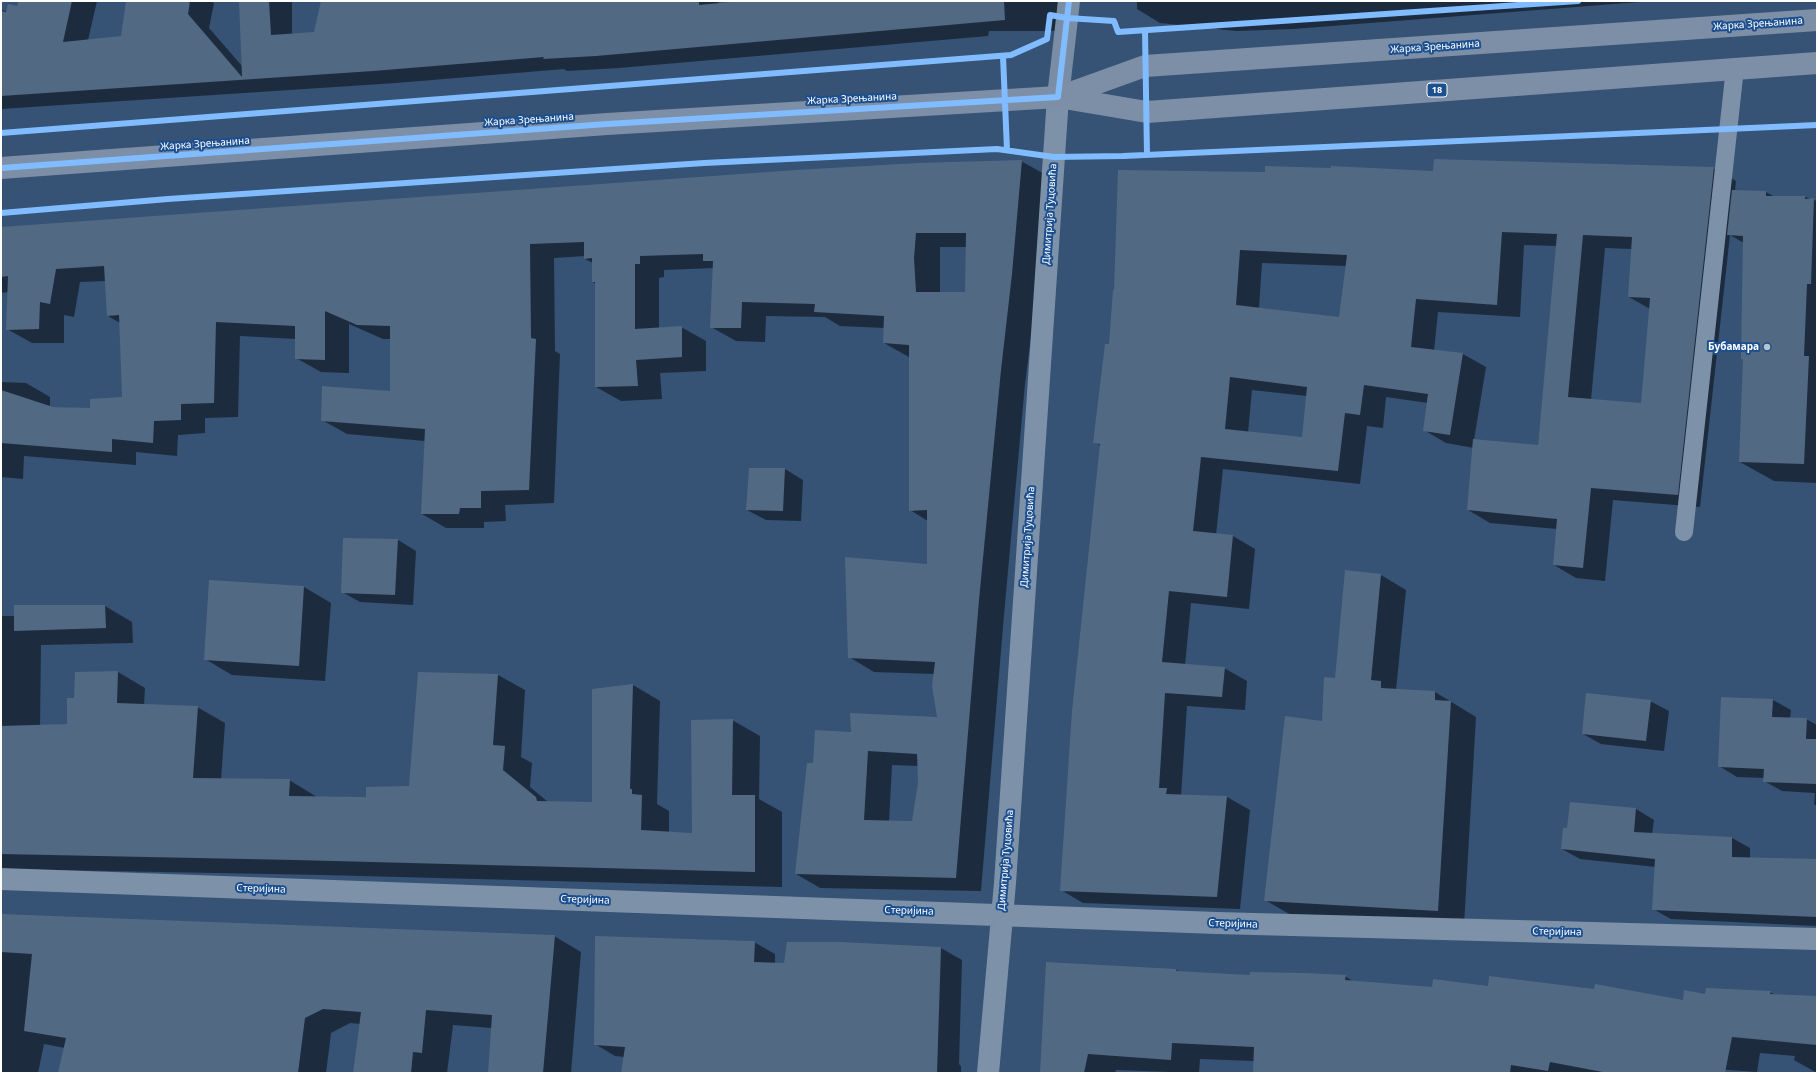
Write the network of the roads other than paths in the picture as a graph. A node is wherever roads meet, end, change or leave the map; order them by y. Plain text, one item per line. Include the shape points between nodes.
1 (1069, 1) edge
2 (1817, 20) edge
3 (1817, 63) edge
4 (1735, 68) junction
5 (1058, 97) junction
6 (1, 168) edge
7 (1684, 532) dead end
8 (1, 879) edge
9 (1002, 916) junction
10 (1817, 939) edge
11 (988, 1073) edge

1 - 5 street, Димитрија Туцовића
2 - 5 main road, Жарка Зрењанина / 18 via 1145,66
3 - 4 main road, Жарка Зрењанина / 18
4 - 5 main road, Жарка Зрењанина / 18 via 1147,112
4 - 7 lane
5 - 6 main road, Жарка Зрењанина / 18 via 607,124
5 - 9 street, Димитрија Туцовића
8 - 9 street, Стеријина
9 - 10 street, Стеријина
9 - 11 street, Димитрија Туцовића

